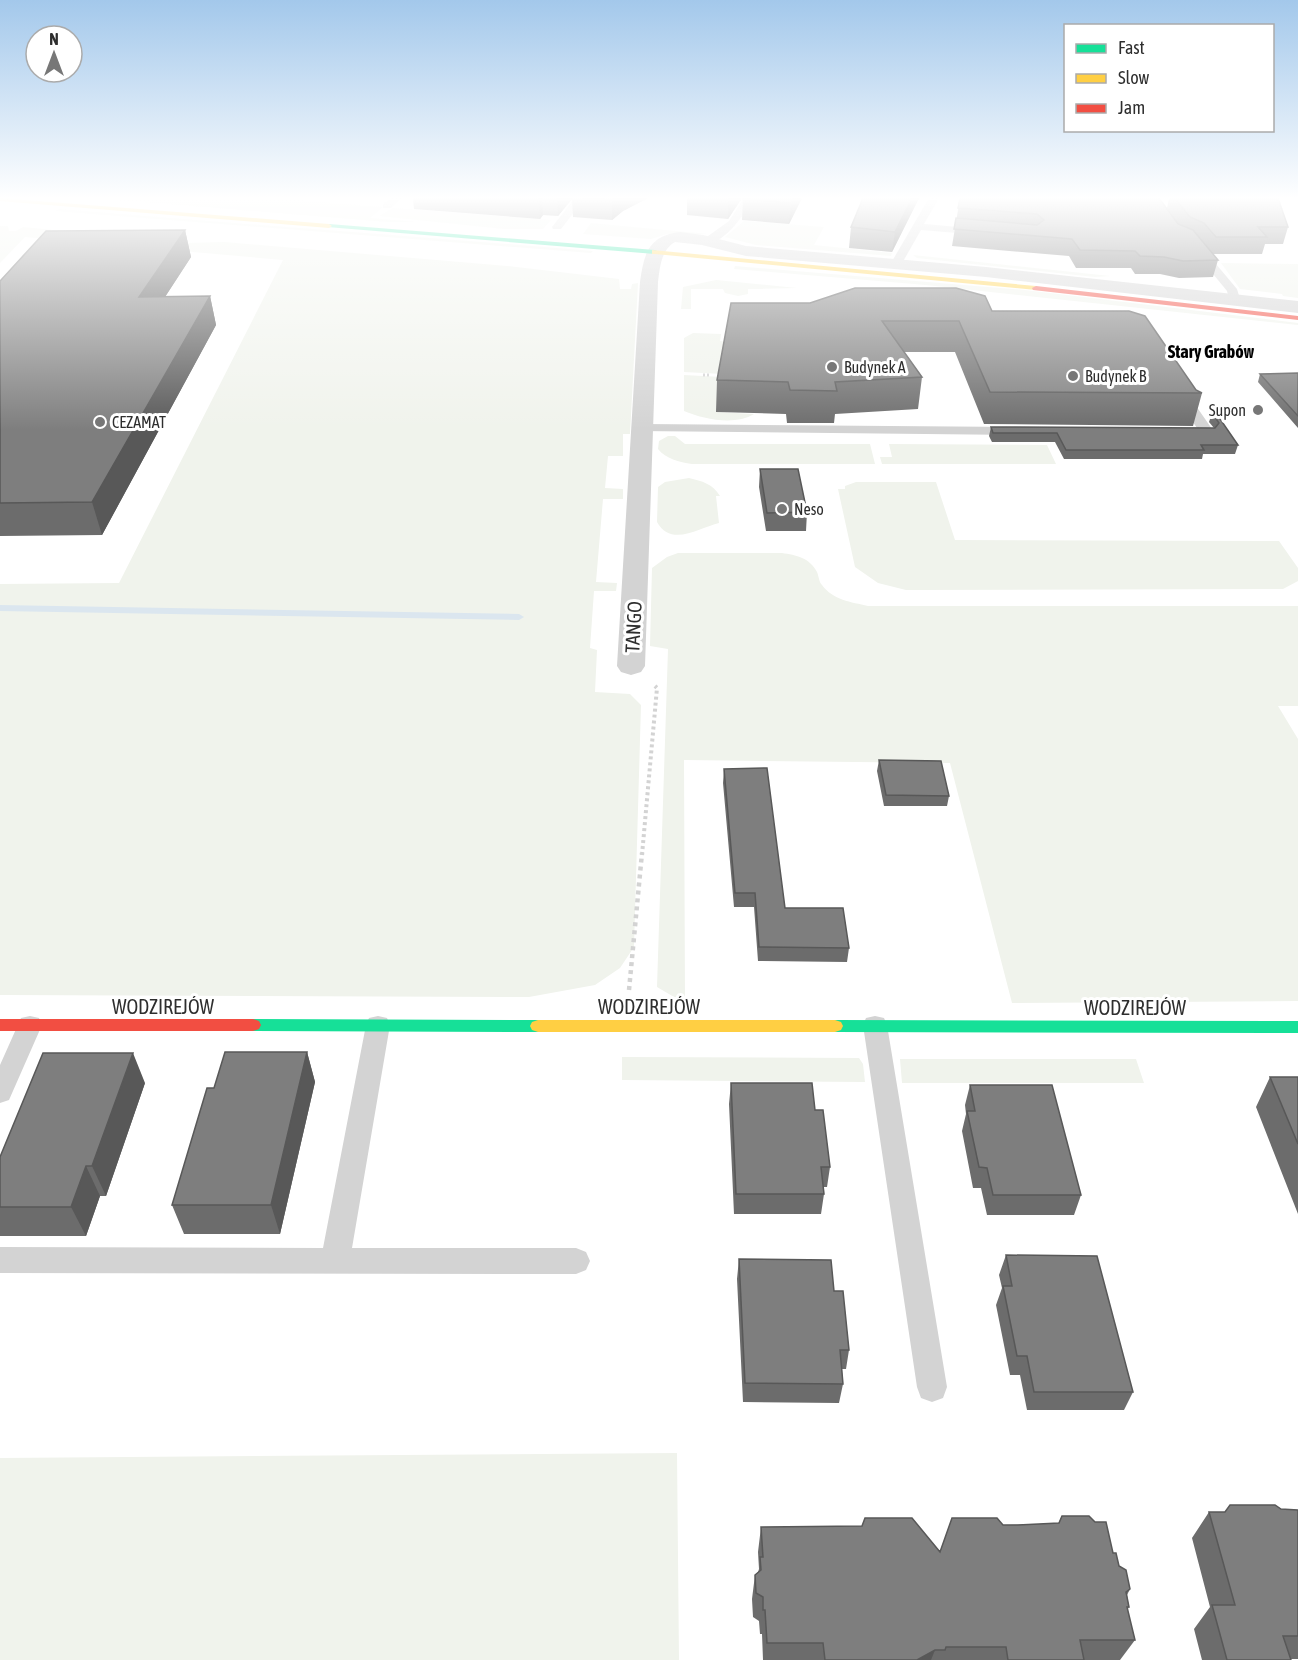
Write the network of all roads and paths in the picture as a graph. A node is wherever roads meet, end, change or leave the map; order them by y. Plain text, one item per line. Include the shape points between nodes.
1 (652, 275) edge
2 (776, 275) edge
3 (873, 275) edge
4 (1014, 275) edge
5 (1220, 275) edge
6 (1234, 299) junction
7 (1298, 307) edge
8 (1298, 318) edge
9 (1298, 330) edge
10 (703, 375) dead end
11 (711, 375) dead end
12 (1170, 379) edge
13 (643, 428) junction
14 (1035, 431) edge
15 (1172, 432) edge
16 (631, 666) joint
17 (0, 1025) edge
18 (30, 1025) junction
19 (378, 1025) junction
20 (627, 1025) junction
21 (875, 1025) junction
22 (1298, 1027) edge
23 (0, 1094) edge
24 (0, 1260) edge
25 (335, 1261) junction
26 (576, 1262) dead end
27 (932, 1387) dead end

1 - 13 street, TANGO
2 - 9 main road
3 - 8 main road via 977,281
4 - 6 street
5 - 6 lane via 1233,291
6 - 7 street
10 - 11 path
12 - 15 lane via 1207,432
13 - 14 lane
13 - 16 street, TANGO
16 - 20 path, TANGO via 657,688
17 - 18 main road, WODZIREJÓW
18 - 19 main road, WODZIREJÓW
18 - 23 lane
19 - 20 main road, WODZIREJÓW
19 - 25 lane
20 - 21 main road, WODZIREJÓW
21 - 22 main road, WODZIREJÓW
21 - 27 lane
24 - 25 lane
25 - 26 lane

